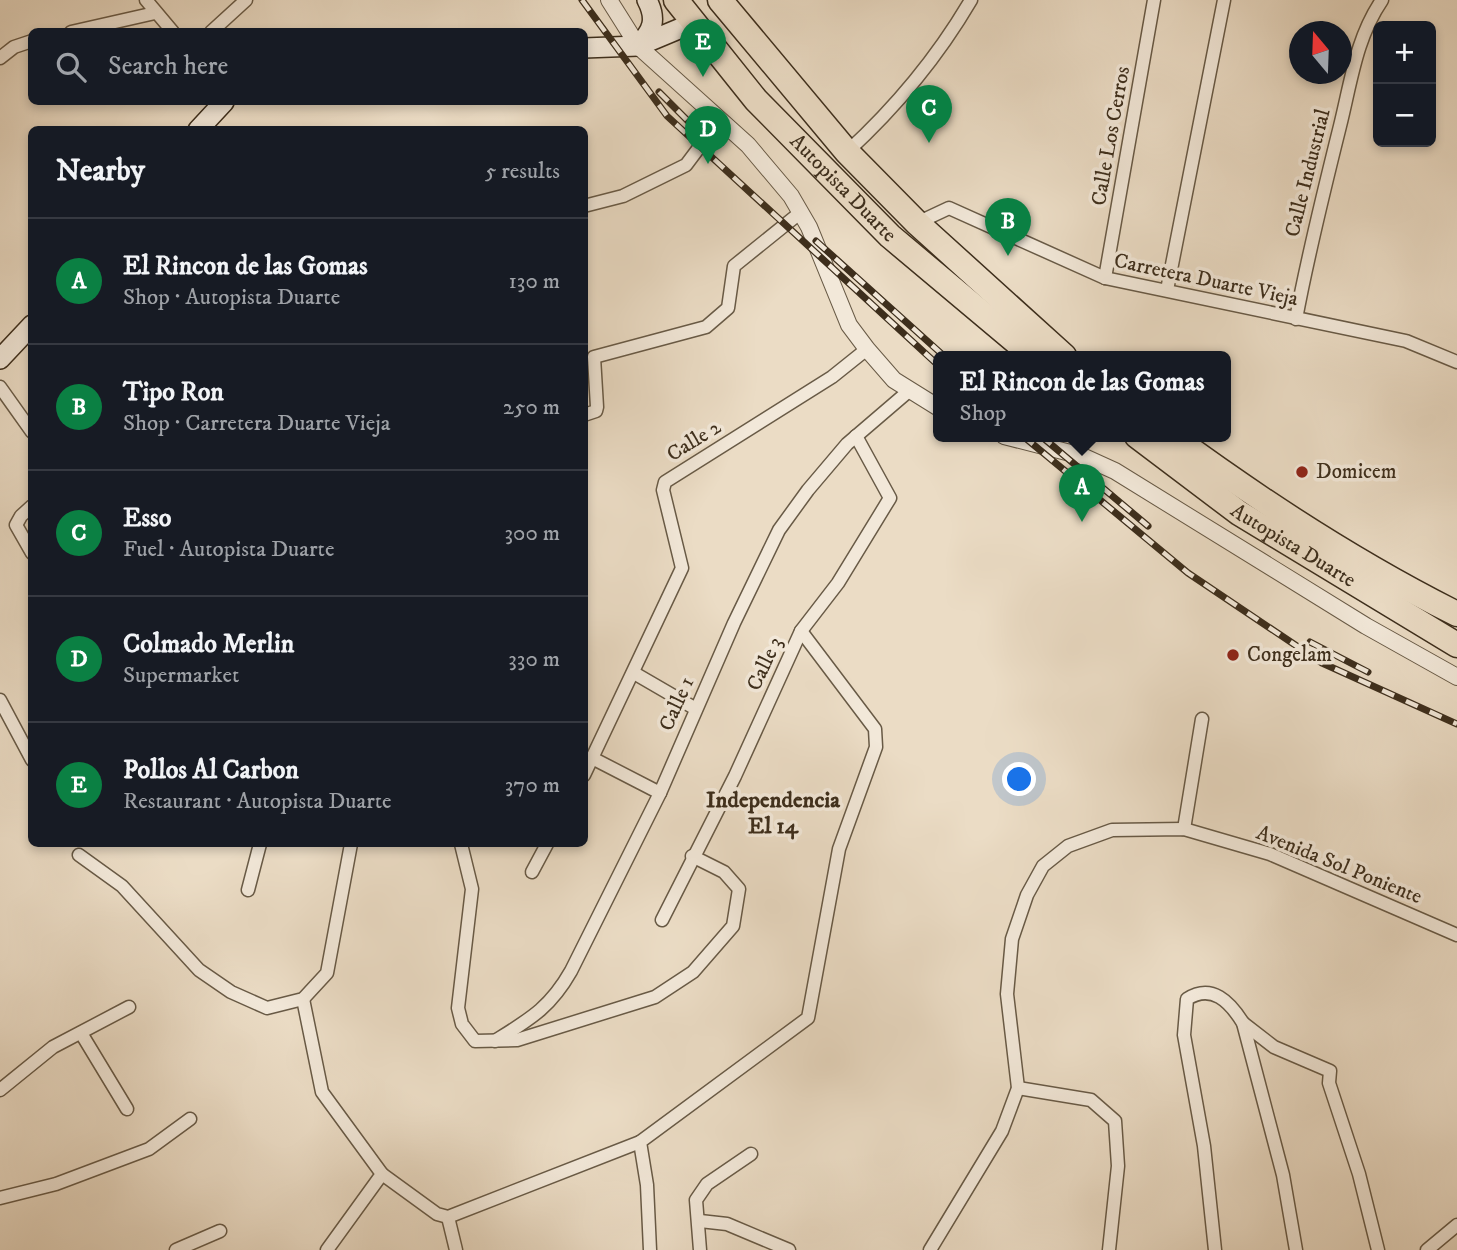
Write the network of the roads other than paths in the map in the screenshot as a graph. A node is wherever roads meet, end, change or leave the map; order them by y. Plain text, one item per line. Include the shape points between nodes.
1 (146, 0) edge
2 (246, 0) edge
3 (609, 0) edge
4 (647, 0) edge
5 (676, 0) edge
6 (720, 0) edge
7 (971, 0) edge
8 (1154, 0) edge
9 (1224, 0) edge
10 (1382, 0) edge
11 (155, 13) junction
12 (693, 23) junction
13 (89, 28) edge
14 (169, 28) edge
15 (215, 28) edge
16 (28, 42) edge
17 (638, 46) junction
18 (588, 48) edge
19 (0, 58) edge
20 (221, 105) edge
21 (719, 121) junction
22 (202, 126) edge
23 (847, 152) junction
24 (588, 205) edge
25 (801, 212) junction
26 (917, 223) junction
27 (1105, 278) junction
28 (1167, 290) junction
29 (1296, 319) junction
30 (28, 329) edge
31 (867, 349) junction
32 (1027, 351) edge
33 (1058, 351) edge
34 (0, 359) edge
35 (1457, 362) edge
36 (0, 387) edge
37 (910, 390) junction
38 (933, 404) edge
39 (588, 414) edge
40 (28, 426) edge
41 (856, 436) junction
42 (1027, 442) edge
43 (1145, 442) edge
44 (1180, 442) edge
45 (28, 510) edge
46 (28, 546) edge
47 (1457, 614) edge
48 (801, 631) junction
49 (1457, 645) edge
50 (634, 673) junction
51 (1457, 677) edge
52 (0, 700) edge
53 (696, 709) junction
54 (1202, 719) dead end
55 (28, 752) edge
56 (594, 759) junction
57 (588, 769) edge
58 (660, 793) junction
59 (1184, 829) junction
60 (259, 847) edge
61 (350, 847) edge
62 (462, 847) edge
63 (545, 847) edge
64 (79, 855) dead end
65 (692, 856) junction
66 (532, 872) dead end
67 (248, 890) dead end
68 (662, 920) dead end
69 (1457, 935) edge
70 (303, 999) junction
71 (129, 1007) dead end
72 (1243, 1023) junction
73 (81, 1033) junction
74 (495, 1041) junction
75 (1018, 1088) junction
76 (0, 1090) edge
77 (127, 1109) dead end
78 (190, 1119) dead end
79 (640, 1142) junction
80 (751, 1154) dead end
81 (382, 1174) junction
82 (0, 1198) edge
83 (448, 1217) junction
84 (700, 1221) junction
85 (1457, 1225) edge
86 (220, 1231) dead end
87 (176, 1250) edge
88 (327, 1250) edge
89 (456, 1250) edge
90 (650, 1250) edge
91 (700, 1250) edge
92 (789, 1250) edge
93 (930, 1250) edge
94 (1109, 1250) edge
95 (1215, 1250) edge
96 (1296, 1250) edge
97 (1378, 1250) edge
98 (1427, 1250) edge

1 - 11 street
2 - 15 street
3 - 17 street
4 - 17 main road via 654,14 651,32
5 - 12 highway, Autopista Duarte
6 - 23 highway, Autopista Duarte
7 - 23 street via 922,73 889,113
8 - 27 street, Calle Los Cerros
9 - 28 street
10 - 29 street, Calle Industrial via 1369,19 1349,80 1314,221
11 - 13 street
11 - 14 street
12 - 17 main road
12 - 32 highway, Autopista Duarte via 756,100 890,236
16 - 19 street
17 - 18 main road
17 - 21 street
20 - 22 main road
21 - 24 street via 686,165 623,195
21 - 25 street via 748,145
23 - 26 highway, Autopista Duarte
25 - 31 street via 849,325
25 - 39 street via 734,266 728,307 706,327 594,357 597,407
26 - 27 street, Carretera Duarte Vieja via 949,208
26 - 33 highway, Autopista Duarte
27 - 28 street, Carretera Duarte Vieja
28 - 29 street, Carretera Duarte Vieja
29 - 35 street, Carretera Duarte Vieja via 1406,341
30 - 34 main road
31 - 37 street via 894,380
31 - 50 street, Calle 2 via 832,377 665,482 663,490 682,568
36 - 40 street
37 - 38 street
37 - 41 street, Calle 1
41 - 48 street, Calle 3 via 890,498 838,583
41 - 53 street, Calle 1 via 779,530
42 - 51 street via 1082,456 1115,471
43 - 49 highway, Autopista Duarte via 1239,513
44 - 47 highway, Autopista Duarte via 1233,481 1408,589
45 - 46 street via 16,526
48 - 65 street, Calle 3 via 735,776
48 - 79 street via 875,729 876,747 839,849 808,1018
50 - 53 street
50 - 56 street, Calle 2
52 - 55 street
53 - 58 street, Calle 1
54 - 59 street
56 - 57 street, Calle 2
56 - 58 street
58 - 74 street, Calle 1 via 558,994 539,1014
59 - 69 street, Avenida Sol Poniente via 1270,854
59 - 75 street, Avenida Sol Poniente via 1112,830 1068,846 1043,866 1012,939 1007,993
60 - 67 street
61 - 70 street via 327,973
62 - 74 street via 472,889 458,1008 462,1024 475,1041
63 - 66 street
64 - 70 street via 122,886 199,970 231,992 267,1008
65 - 68 street, Calle 3
65 - 74 street via 724,872 738,889 733,926 693,972 655,997 517,1040
70 - 81 street via 322,1092
71 - 73 street
72 - 95 street via 1230,1003 1215,994 1197,993 1187,999 1184,1035 1204,1146
72 - 96 street via 1283,1175
72 - 97 street via 1275,1047 1330,1072 1329,1083
73 - 76 street via 54,1047
73 - 77 street
75 - 93 street, Avenida Sol Poniente via 1002,1131
75 - 94 street via 1091,1100 1115,1121 1118,1166
78 - 82 street via 149,1149 56,1184
79 - 83 street
79 - 90 street
80 - 84 street via 707,1184 696,1200
81 - 83 street
81 - 88 street
83 - 89 street
84 - 91 street
84 - 92 street via 727,1224
85 - 98 street
86 - 87 street

